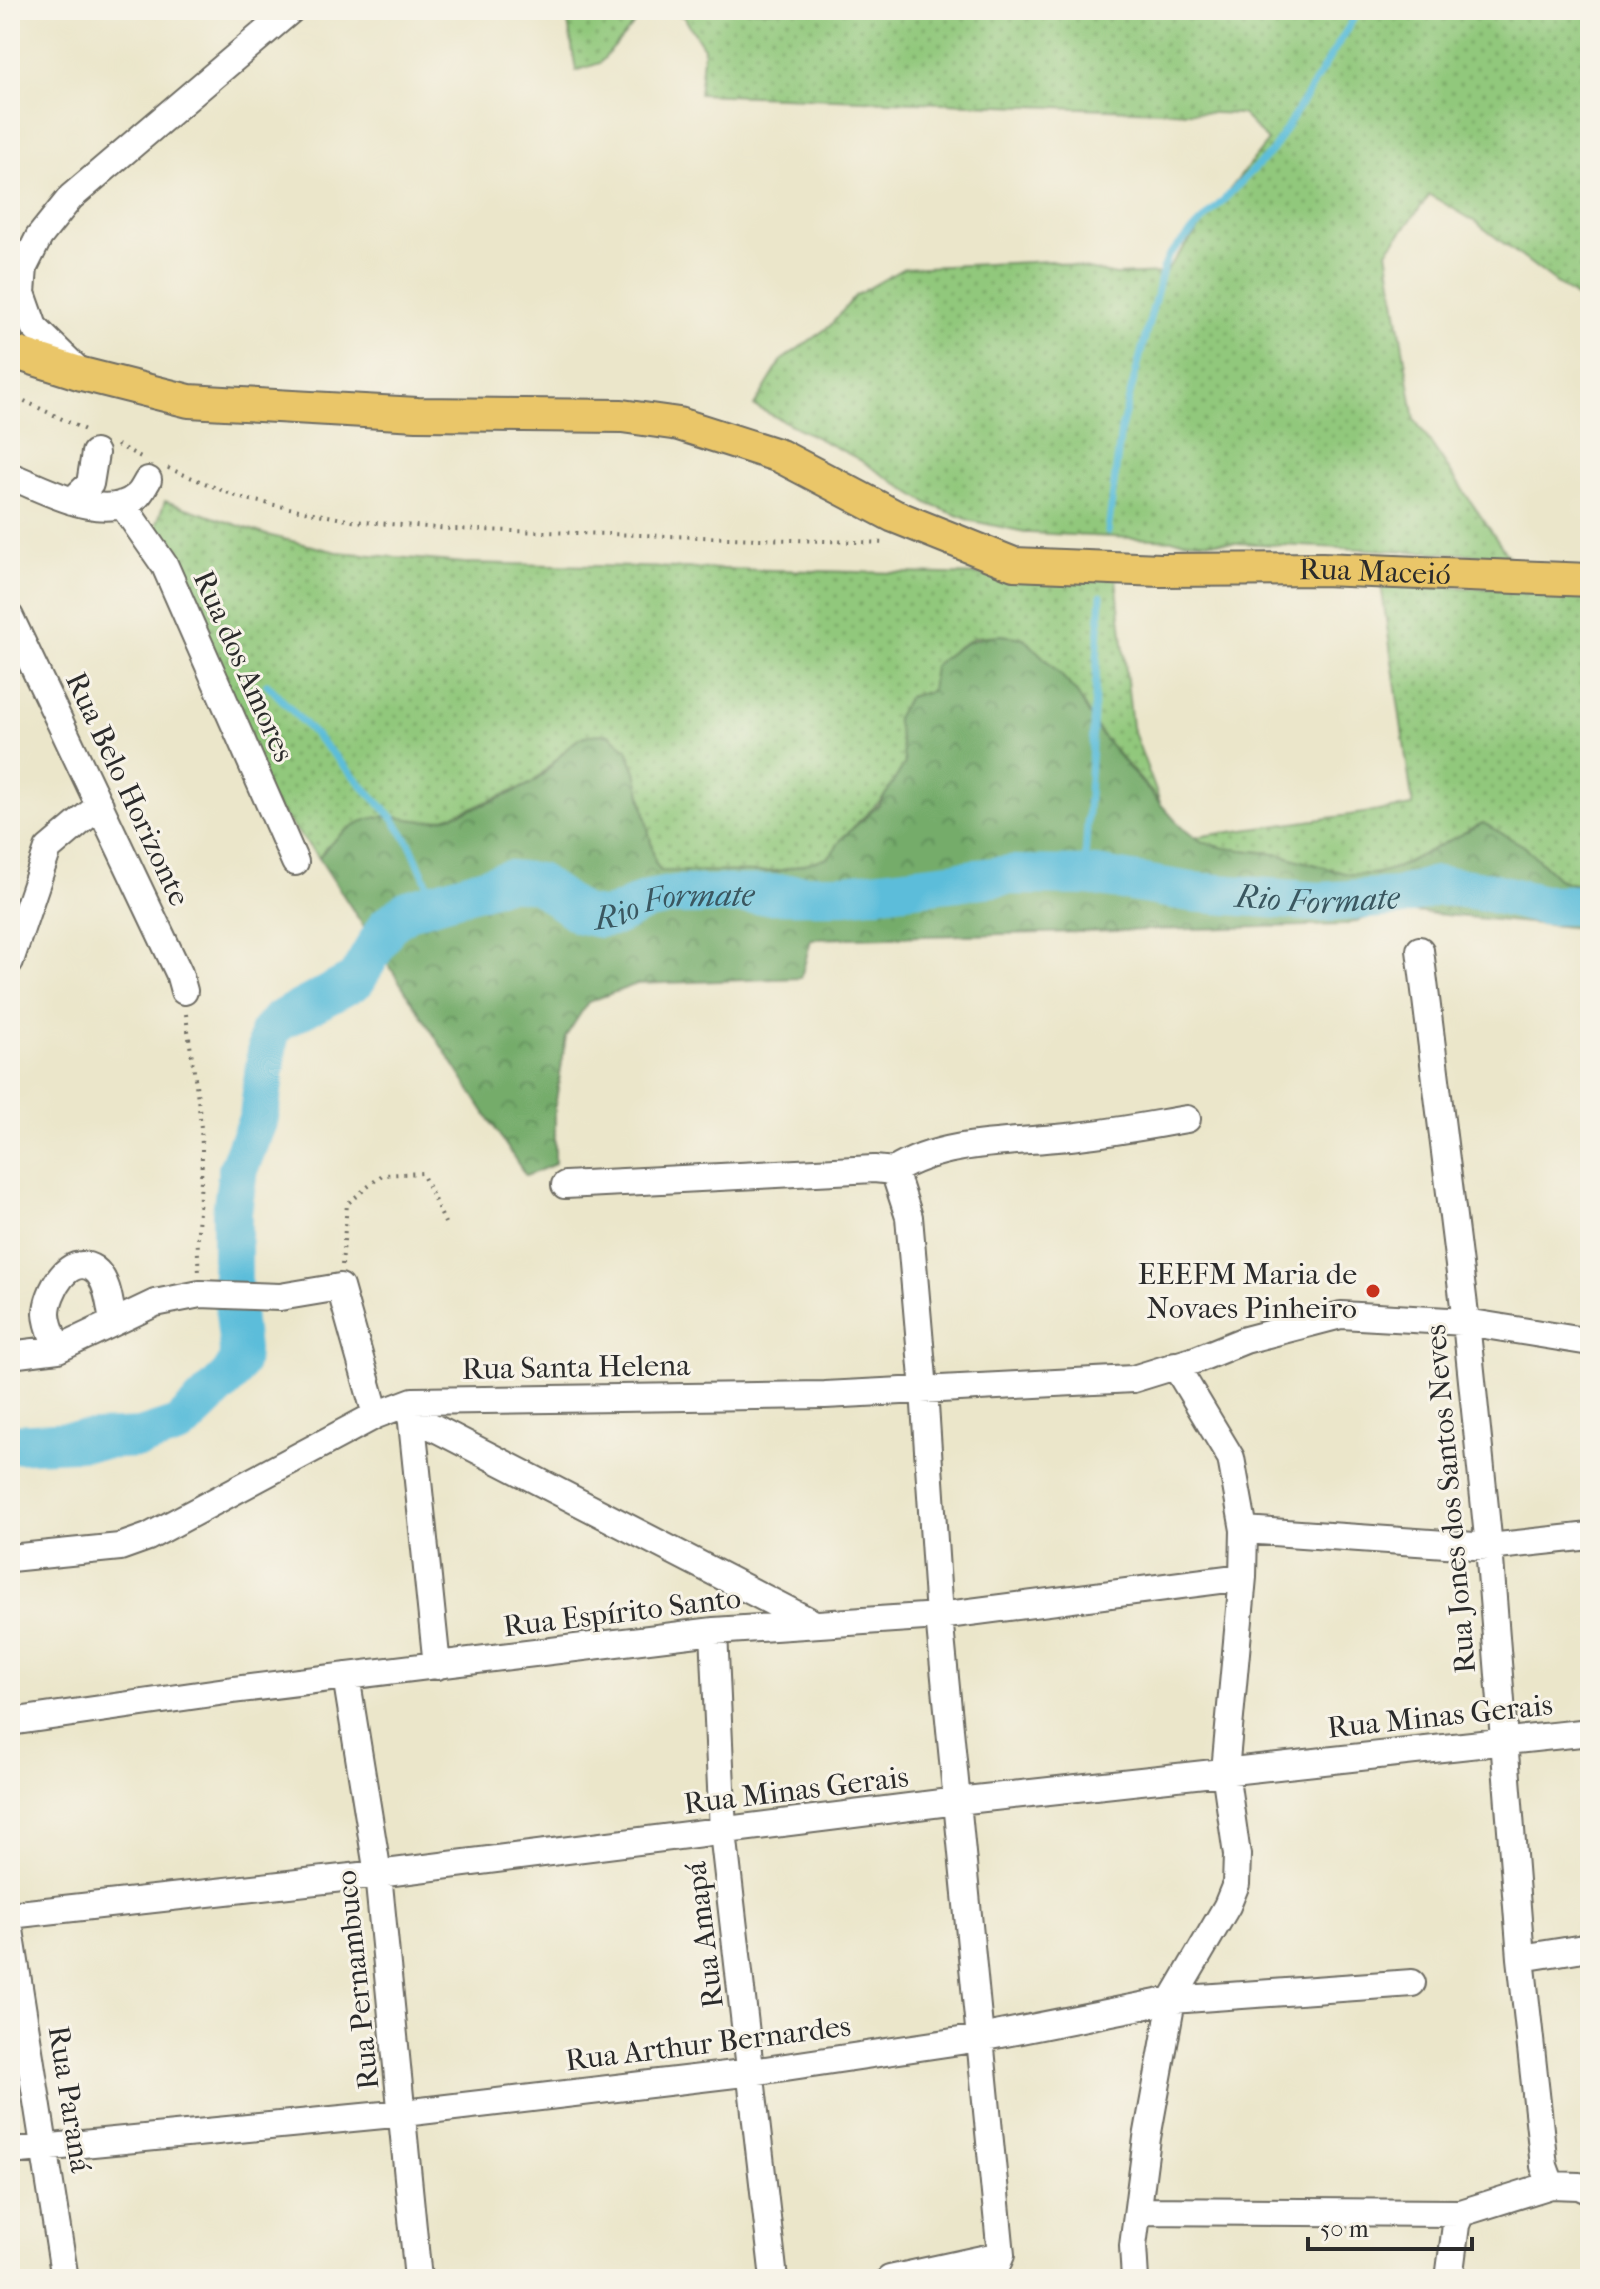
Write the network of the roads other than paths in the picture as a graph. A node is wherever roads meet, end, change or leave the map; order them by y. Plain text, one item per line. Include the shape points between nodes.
1 (291, 10) edge
2 (10, 351) edge
3 (82, 374) junction
4 (99, 443) road end
5 (156, 470) road end
6 (10, 476) edge
7 (72, 501) junction
8 (122, 504) junction
9 (1590, 580) edge
10 (10, 617) edge
11 (100, 805) junction
12 (295, 862) dead end
13 (1420, 950) dead end
14 (10, 961) edge
15 (184, 991) road end
16 (1187, 1119) dead end
17 (894, 1171) junction
18 (565, 1185) dead end
19 (113, 1322) junction
20 (1466, 1322) junction
21 (1590, 1342) edge
22 (58, 1349) junction
23 (10, 1355) edge
24 (1186, 1362) junction
25 (924, 1390) junction
26 (410, 1410) junction
27 (376, 1415) junction
28 (1244, 1530) junction
29 (1590, 1536) edge
30 (1489, 1547) junction
31 (10, 1558) edge
32 (1243, 1577) junction
33 (939, 1616) junction
34 (815, 1624) junction
35 (714, 1631) junction
36 (437, 1666) junction
37 (346, 1676) junction
38 (10, 1722) edge
39 (1590, 1732) edge
40 (1504, 1741) junction
41 (1225, 1771) junction
42 (957, 1801) junction
43 (723, 1832) junction
44 (378, 1874) junction
45 (10, 1915) edge
46 (10, 1930) edge
47 (1590, 1947) edge
48 (1521, 1958) junction
49 (1412, 1983) dead end
50 (1172, 2000) junction
51 (980, 2038) junction
52 (752, 2072) junction
53 (404, 2113) junction
54 (45, 2147) junction
55 (10, 2151) edge
56 (1551, 2185) junction
57 (1590, 2191) edge
58 (1138, 2211) junction
59 (1461, 2213) junction
60 (996, 2267) edge
61 (65, 2279) edge
62 (418, 2279) edge
63 (774, 2279) edge
64 (890, 2279) edge
65 (1135, 2279) edge
66 (1449, 2279) edge

1 - 3 street via 71,197 39,237 24,267 22,293 34,327
2 - 3 main road, Rua Maceió
3 - 9 main road, Rua Maceió via 189,401 417,414 622,416 679,424 780,456 894,516 1014,564
4 - 7 street via 90,484
5 - 8 street via 138,495
6 - 7 street
7 - 8 street
8 - 12 street, Rua dos Amores via 165,566
10 - 11 street, Rua Belo Horizonte
11 - 14 street via 48,849
11 - 15 street, Rua Belo Horizonte
13 - 20 street, Rua Jones dos Santos Neves
16 - 17 street via 936,1151
17 - 18 street
17 - 25 street via 909,1217
19 - 22 street
19 - 22 street via 96,1270 85,1265 72,1268 58,1278 47,1312
19 - 27 street via 155,1303 200,1294 280,1297 340,1287
20 - 21 street, Rua Santa Helena
20 - 24 street, Rua Santa Helena via 1341,1315
20 - 30 street, Rua Jones dos Santos Neves
22 - 23 street
24 - 25 street, Rua Santa Helena via 1133,1379
24 - 28 street via 1231,1458
25 - 26 street, Rua Santa Helena
25 - 33 street
26 - 27 street, Rua Santa Helena
26 - 34 street via 427,1424
26 - 36 street
27 - 31 street, Rua Santa Helena via 148,1537 120,1547
28 - 30 street
28 - 32 street
29 - 30 street
30 - 40 street, Rua Jones dos Santos Neves
32 - 33 street, Rua Espírito Santo
32 - 41 street
33 - 34 street, Rua Espírito Santo
33 - 42 street
34 - 35 street, Rua Espírito Santo
35 - 36 street, Rua Espírito Santo
35 - 43 street, Rua Amapá
36 - 37 street, Rua Espírito Santo
37 - 38 street, Rua Espírito Santo
37 - 44 street, Rua Pernambuco
39 - 40 street, Rua Minas Gerais
40 - 41 street, Rua Minas Gerais
40 - 48 street, Rua Jones dos Santos Neves
41 - 42 street, Rua Minas Gerais
41 - 50 street via 1236,1884
42 - 43 street, Rua Minas Gerais
42 - 51 street
43 - 44 street, Rua Minas Gerais
43 - 52 street, Rua Amapá
44 - 45 street, Rua Minas Gerais
44 - 53 street, Rua Pernambuco
46 - 54 street, Rua Paraná
47 - 48 street
48 - 56 street, Rua Jones dos Santos Neves via 1544,2166
49 - 50 street, Rua Arthur Bernardes
50 - 51 street, Rua Arthur Bernardes
50 - 58 street
51 - 52 street, Rua Arthur Bernardes
51 - 60 street
52 - 53 street, Rua Arthur Bernardes
52 - 63 street, Rua Amapá
53 - 54 street, Rua Arthur Bernardes
53 - 62 street, Rua Pernambuco
54 - 55 street, Rua Arthur Bernardes
54 - 61 street, Rua Paraná
56 - 57 street
56 - 59 street
58 - 59 street
58 - 65 street
59 - 66 street
60 - 64 street

